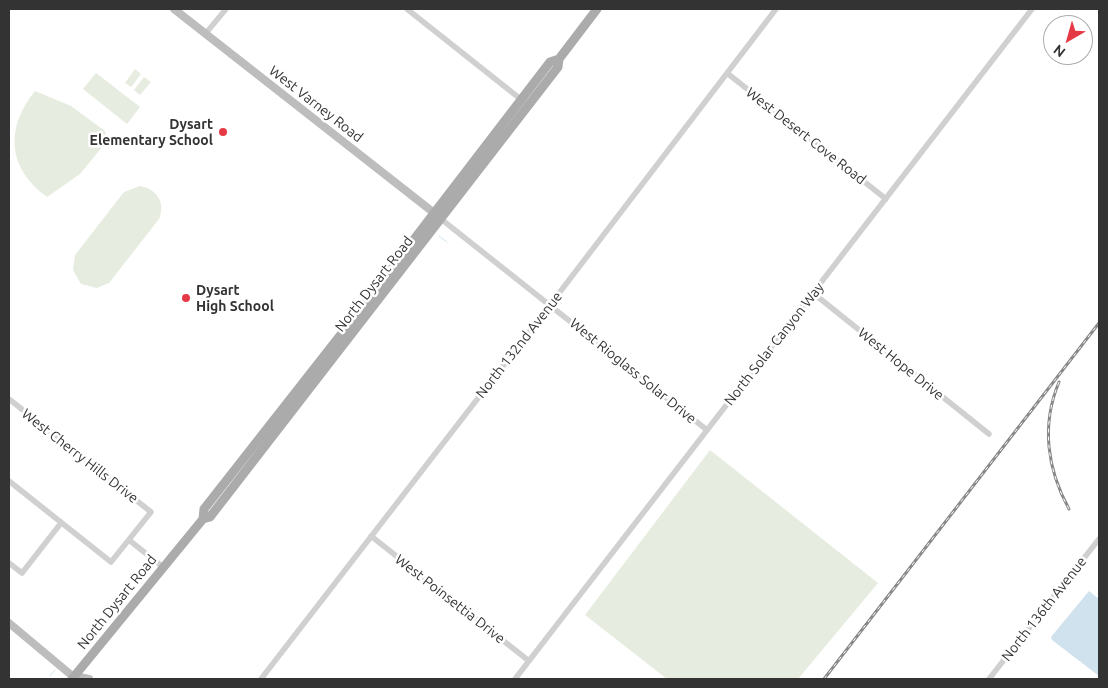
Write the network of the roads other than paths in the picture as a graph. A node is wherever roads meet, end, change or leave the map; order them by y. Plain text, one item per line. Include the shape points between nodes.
1 (174, 9) edge
2 (226, 9) edge
3 (407, 9) edge
4 (597, 9) edge
5 (776, 9) edge
6 (1032, 9) edge
7 (206, 33) junction
8 (727, 73) junction
9 (525, 103) junction
10 (886, 198) junction
11 (438, 217) junction
12 (813, 294) junction
13 (550, 305) junction
14 (9, 399) edge
15 (707, 430) junction
16 (989, 434) dead end
17 (9, 481) edge
18 (228, 495) junction
19 (204, 509) junction
20 (203, 519) junction
21 (62, 523) junction
22 (371, 536) junction
23 (1099, 539) edge
24 (129, 540) junction
25 (9, 562) edge
26 (163, 568) junction
27 (9, 623) edge
28 (529, 661) junction
29 (74, 678) edge
30 (89, 679) edge
31 (261, 679) edge
32 (515, 679) edge
33 (989, 679) edge

1 - 7 street, West Varney Road
2 - 7 street
3 - 9 street
4 - 9 main road, North Dysart Road via 558,59 558,67
5 - 8 street, North 132nd Avenue
6 - 10 street, North Solar Canyon Way
7 - 11 street, West Varney Road
8 - 10 street, West Desert Cove Road
8 - 13 street, North 132nd Avenue
9 - 11 main road, North Dysart Road
10 - 12 street, North Solar Canyon Way
11 - 13 street, West Rioglass Solar Drive
11 - 18 main road, North Dysart Road
11 - 19 main road, North Dysart Road
12 - 15 street, North Solar Canyon Way
12 - 16 street, West Hope Drive
13 - 15 street, West Rioglass Solar Drive
13 - 22 street, North 132nd Avenue
14 - 24 street, West Cherry Hills Drive via 151,512
15 - 28 street, North Solar Canyon Way
17 - 21 street
18 - 19 main road
18 - 20 main road, North Dysart Road via 210,517
19 - 20 main road
20 - 26 main road, North Dysart Road
21 - 24 street via 111,562
21 - 25 street via 22,573
22 - 28 street, West Poinsettia Drive
22 - 31 street, North 132nd Avenue
23 - 33 street, North 136th Avenue
24 - 26 street
26 - 29 main road, North Dysart Road
27 - 29 street
28 - 32 street, North Solar Canyon Way
29 - 30 street

